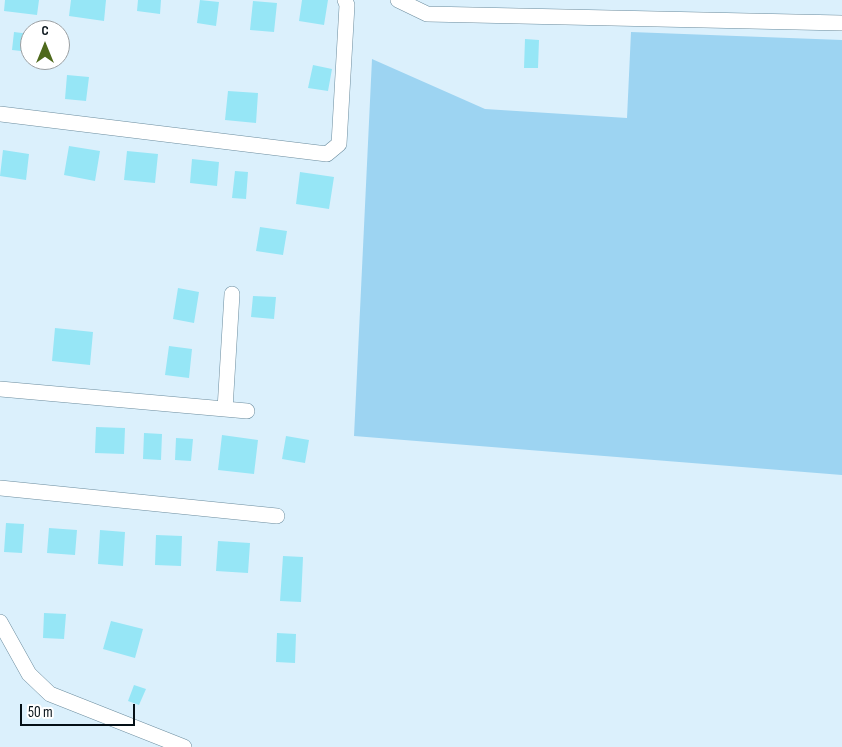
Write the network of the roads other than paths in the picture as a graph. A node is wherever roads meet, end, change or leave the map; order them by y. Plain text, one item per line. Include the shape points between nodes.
1 (345, 0) edge
2 (398, 0) edge
3 (842, 23) edge
4 (0, 114) edge
5 (232, 294) dead end
6 (0, 389) edge
7 (225, 409) junction
8 (247, 411) dead end
9 (0, 488) edge
10 (277, 516) dead end
11 (0, 622) edge
12 (184, 747) edge

1 - 4 street via 339,144 327,154
2 - 3 street via 426,14
5 - 7 street
6 - 7 street
7 - 8 street
9 - 10 street
11 - 12 street via 29,674 50,694

